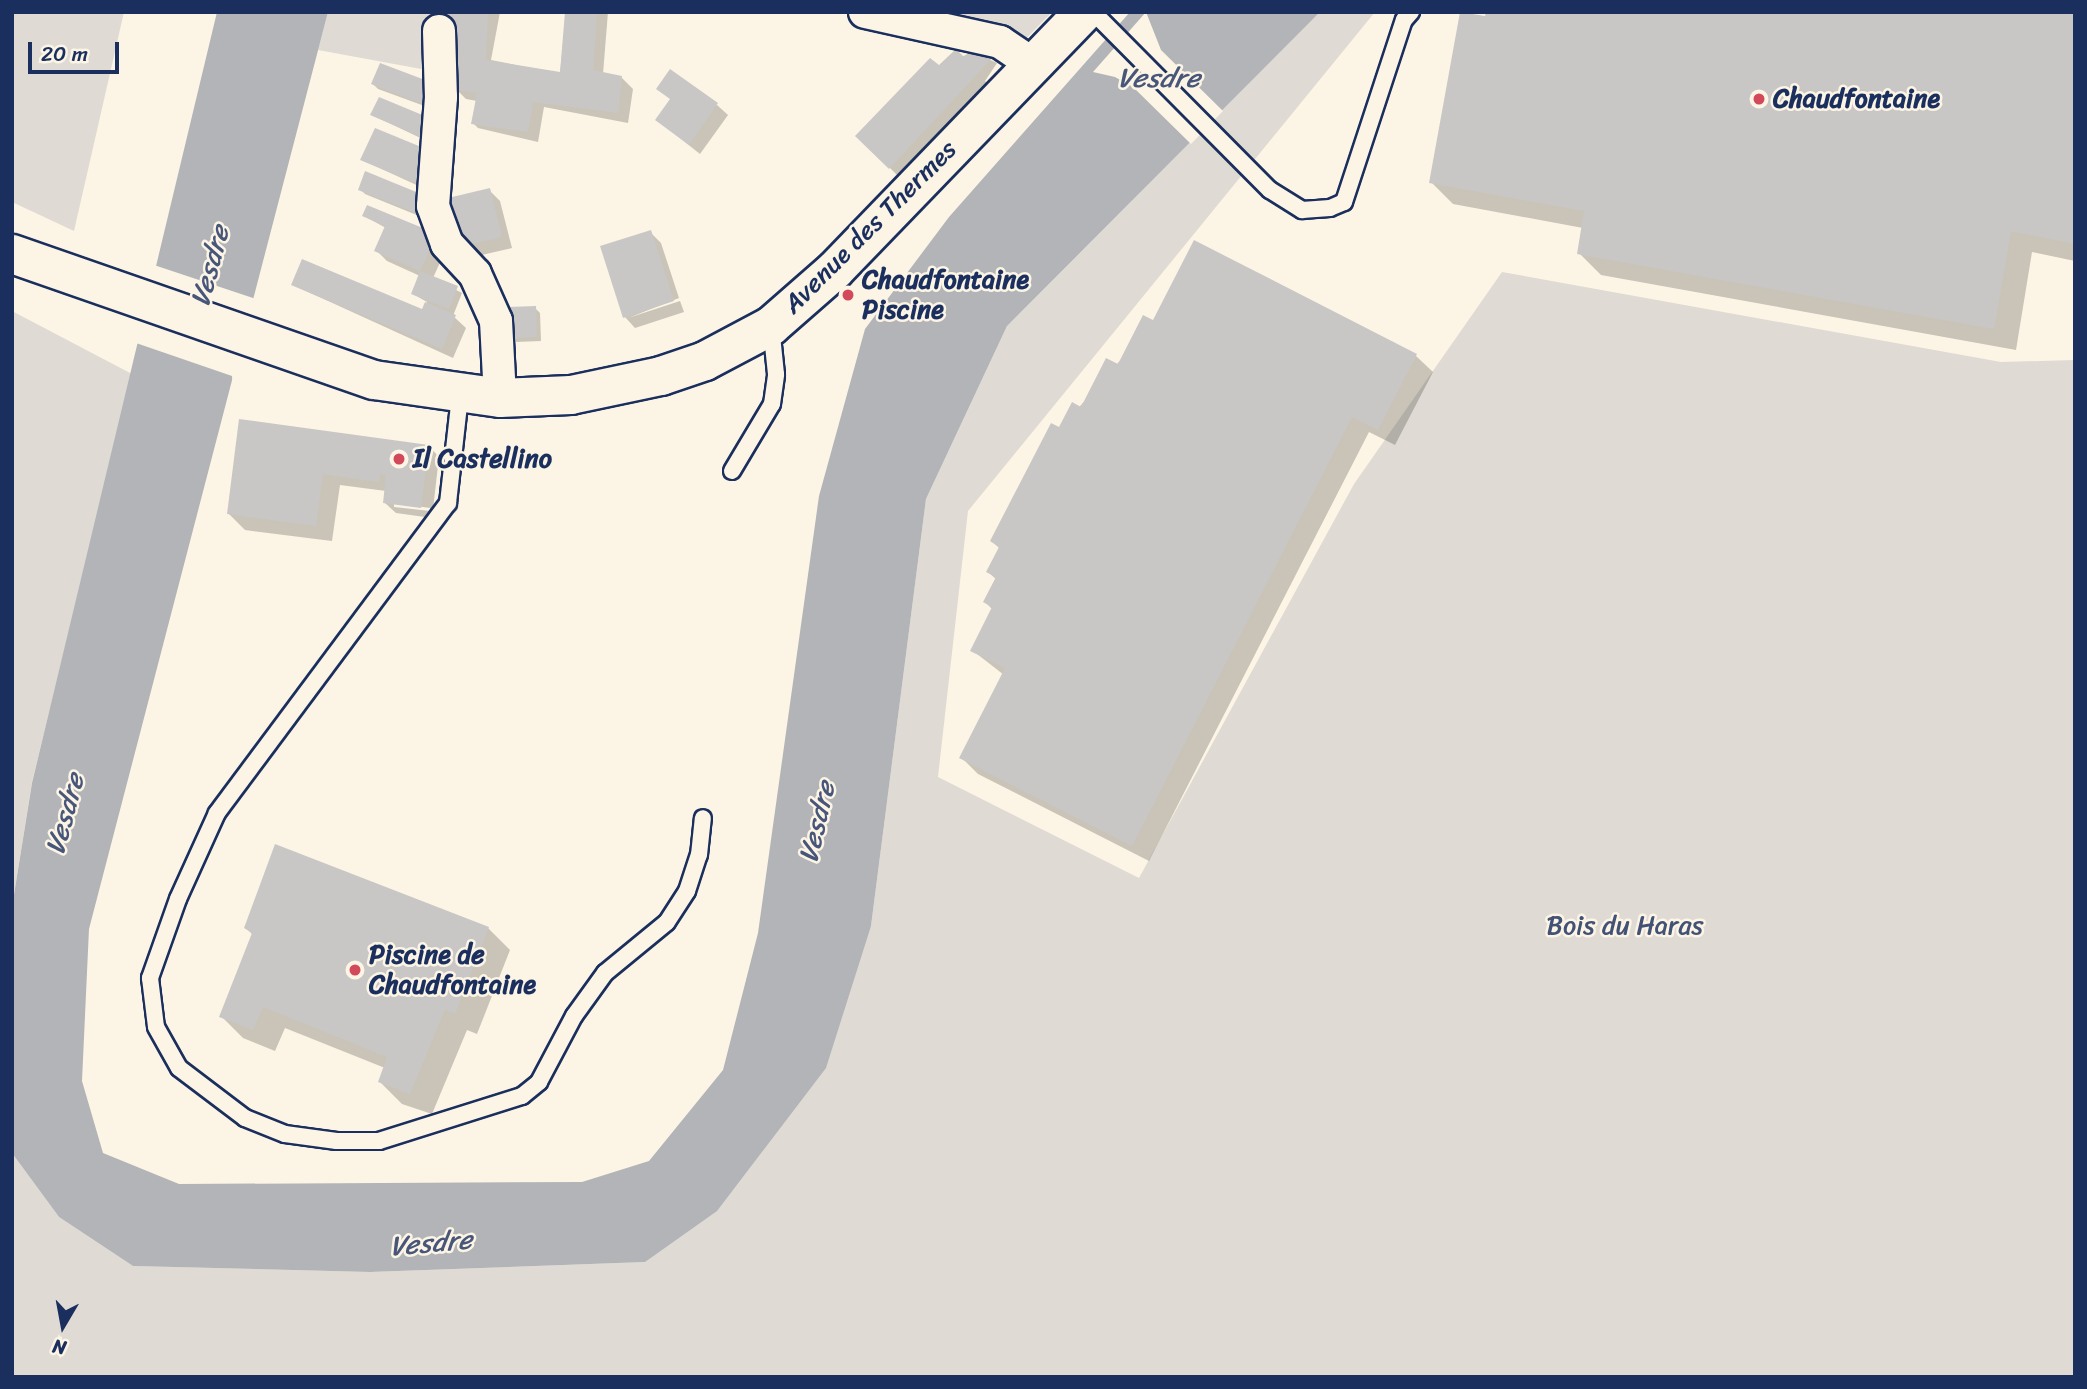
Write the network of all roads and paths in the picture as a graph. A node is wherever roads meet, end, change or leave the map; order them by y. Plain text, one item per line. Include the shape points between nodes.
1 (865, 12) edge
2 (1084, 12) edge
3 (1093, 12) edge
4 (1411, 12) edge
5 (439, 31) dead end
6 (1031, 63) junction
7 (12, 254) edge
8 (771, 326) junction
9 (460, 396) junction
10 (500, 398) junction
11 (732, 471) dead end
12 (703, 818) dead end

1 - 6 street via 1000,42
2 - 6 main road, Avenue des Thermes
3 - 4 lane via 1270,190 1301,210 1344,202 1404,20
5 - 10 street via 441,97 433,206 447,244 475,274 496,321
6 - 8 main road, Avenue des Thermes via 835,270
7 - 9 main road, Avenue des Thermes via 374,380
8 - 10 main road, Avenue des Thermes via 705,361 661,376 571,395
8 - 11 lane via 776,374 772,404
9 - 10 main road, Avenue des Thermes
9 - 12 lane via 448,503 217,813 178,900 150,978 156,1027 179,1068 245,1118 285,1134 337,1141 379,1141 522,1096 539,1082 605,973 667,922 699,855

